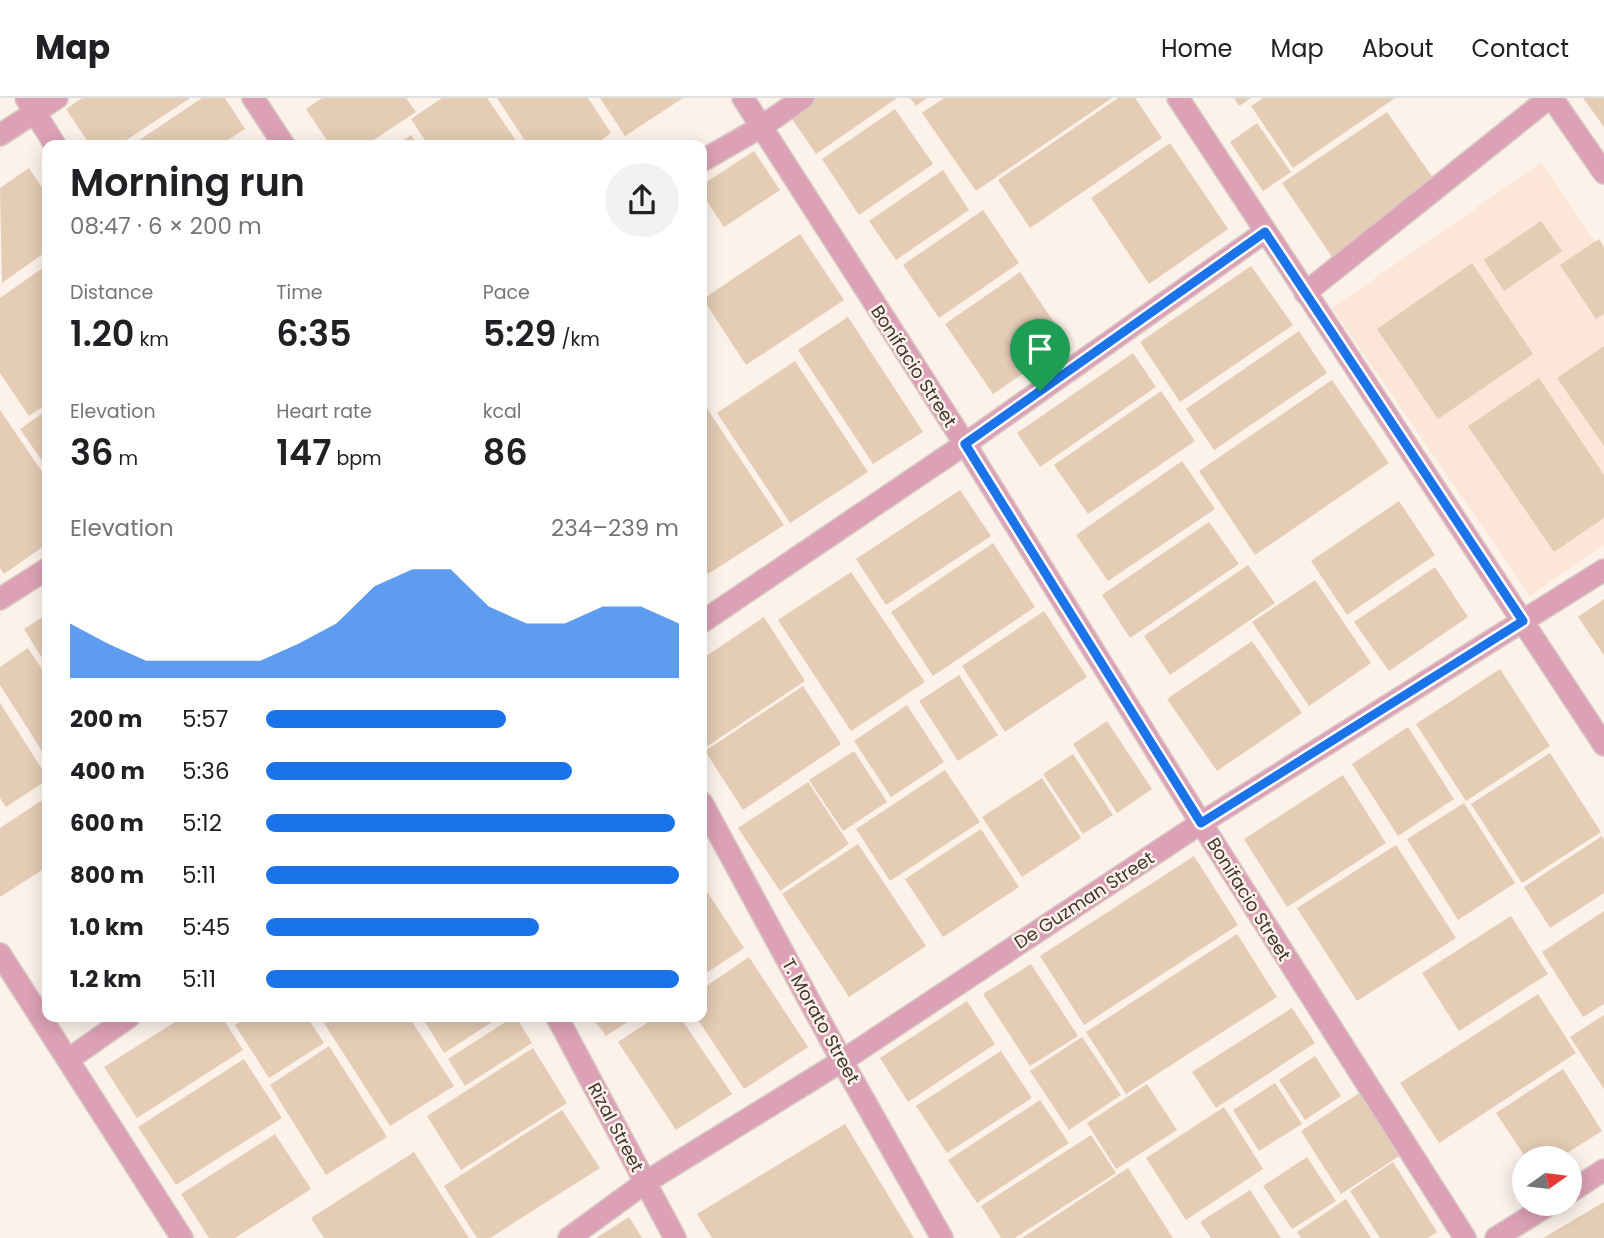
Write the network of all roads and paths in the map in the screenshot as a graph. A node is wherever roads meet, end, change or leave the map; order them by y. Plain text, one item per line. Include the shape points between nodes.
1 (57, 98) edge
2 (253, 98) edge
3 (743, 98) edge
4 (803, 98) edge
5 (1178, 98) edge
6 (1550, 98) edge
7 (30, 105) edge
8 (761, 127) junction
9 (0, 135) edge
10 (52, 140) edge
11 (282, 140) edge
12 (707, 158) edge
13 (1604, 173) edge
14 (1265, 232) junction
15 (1305, 293) junction
16 (965, 444) junction
17 (1604, 570) edge
18 (42, 572) edge
19 (0, 599) edge
20 (707, 619) edge
21 (1523, 621) junction
22 (1604, 745) edge
23 (707, 812) edge
24 (1201, 823) junction
25 (0, 954) edge
26 (42, 1018) edge
27 (45, 1022) edge
28 (122, 1022) edge
29 (560, 1022) edge
30 (69, 1059) junction
31 (842, 1061) junction
32 (1604, 1170) edge
33 (646, 1182) junction
34 (1582, 1184) edge
35 (1531, 1216) edge
36 (182, 1238) edge
37 (569, 1238) edge
38 (675, 1238) edge
39 (942, 1238) edge
40 (1465, 1238) edge
41 (1496, 1238) edge

1 - 7 street
2 - 11 street
3 - 8 street, Bonifacio Street
4 - 8 street
5 - 14 street
6 - 13 street
6 - 15 street
7 - 9 street
7 - 10 street
8 - 12 street
8 - 16 street, Bonifacio Street
14 - 15 street
14 - 16 street
15 - 21 street
16 - 20 street
16 - 24 street, Bonifacio Street
17 - 21 street, De Guzman Street
18 - 19 street
21 - 22 street
21 - 24 street, De Guzman Street
23 - 31 street, T. Morato Street
24 - 31 street, De Guzman Street
24 - 40 street, Bonifacio Street
25 - 26 street
27 - 30 street
28 - 30 street
29 - 33 street, Rizal Street
30 - 36 street
31 - 33 street, De Guzman Street
31 - 39 street, T. Morato Street
32 - 34 street
33 - 37 street, De Guzman Street
33 - 38 street, Rizal Street
35 - 41 street

